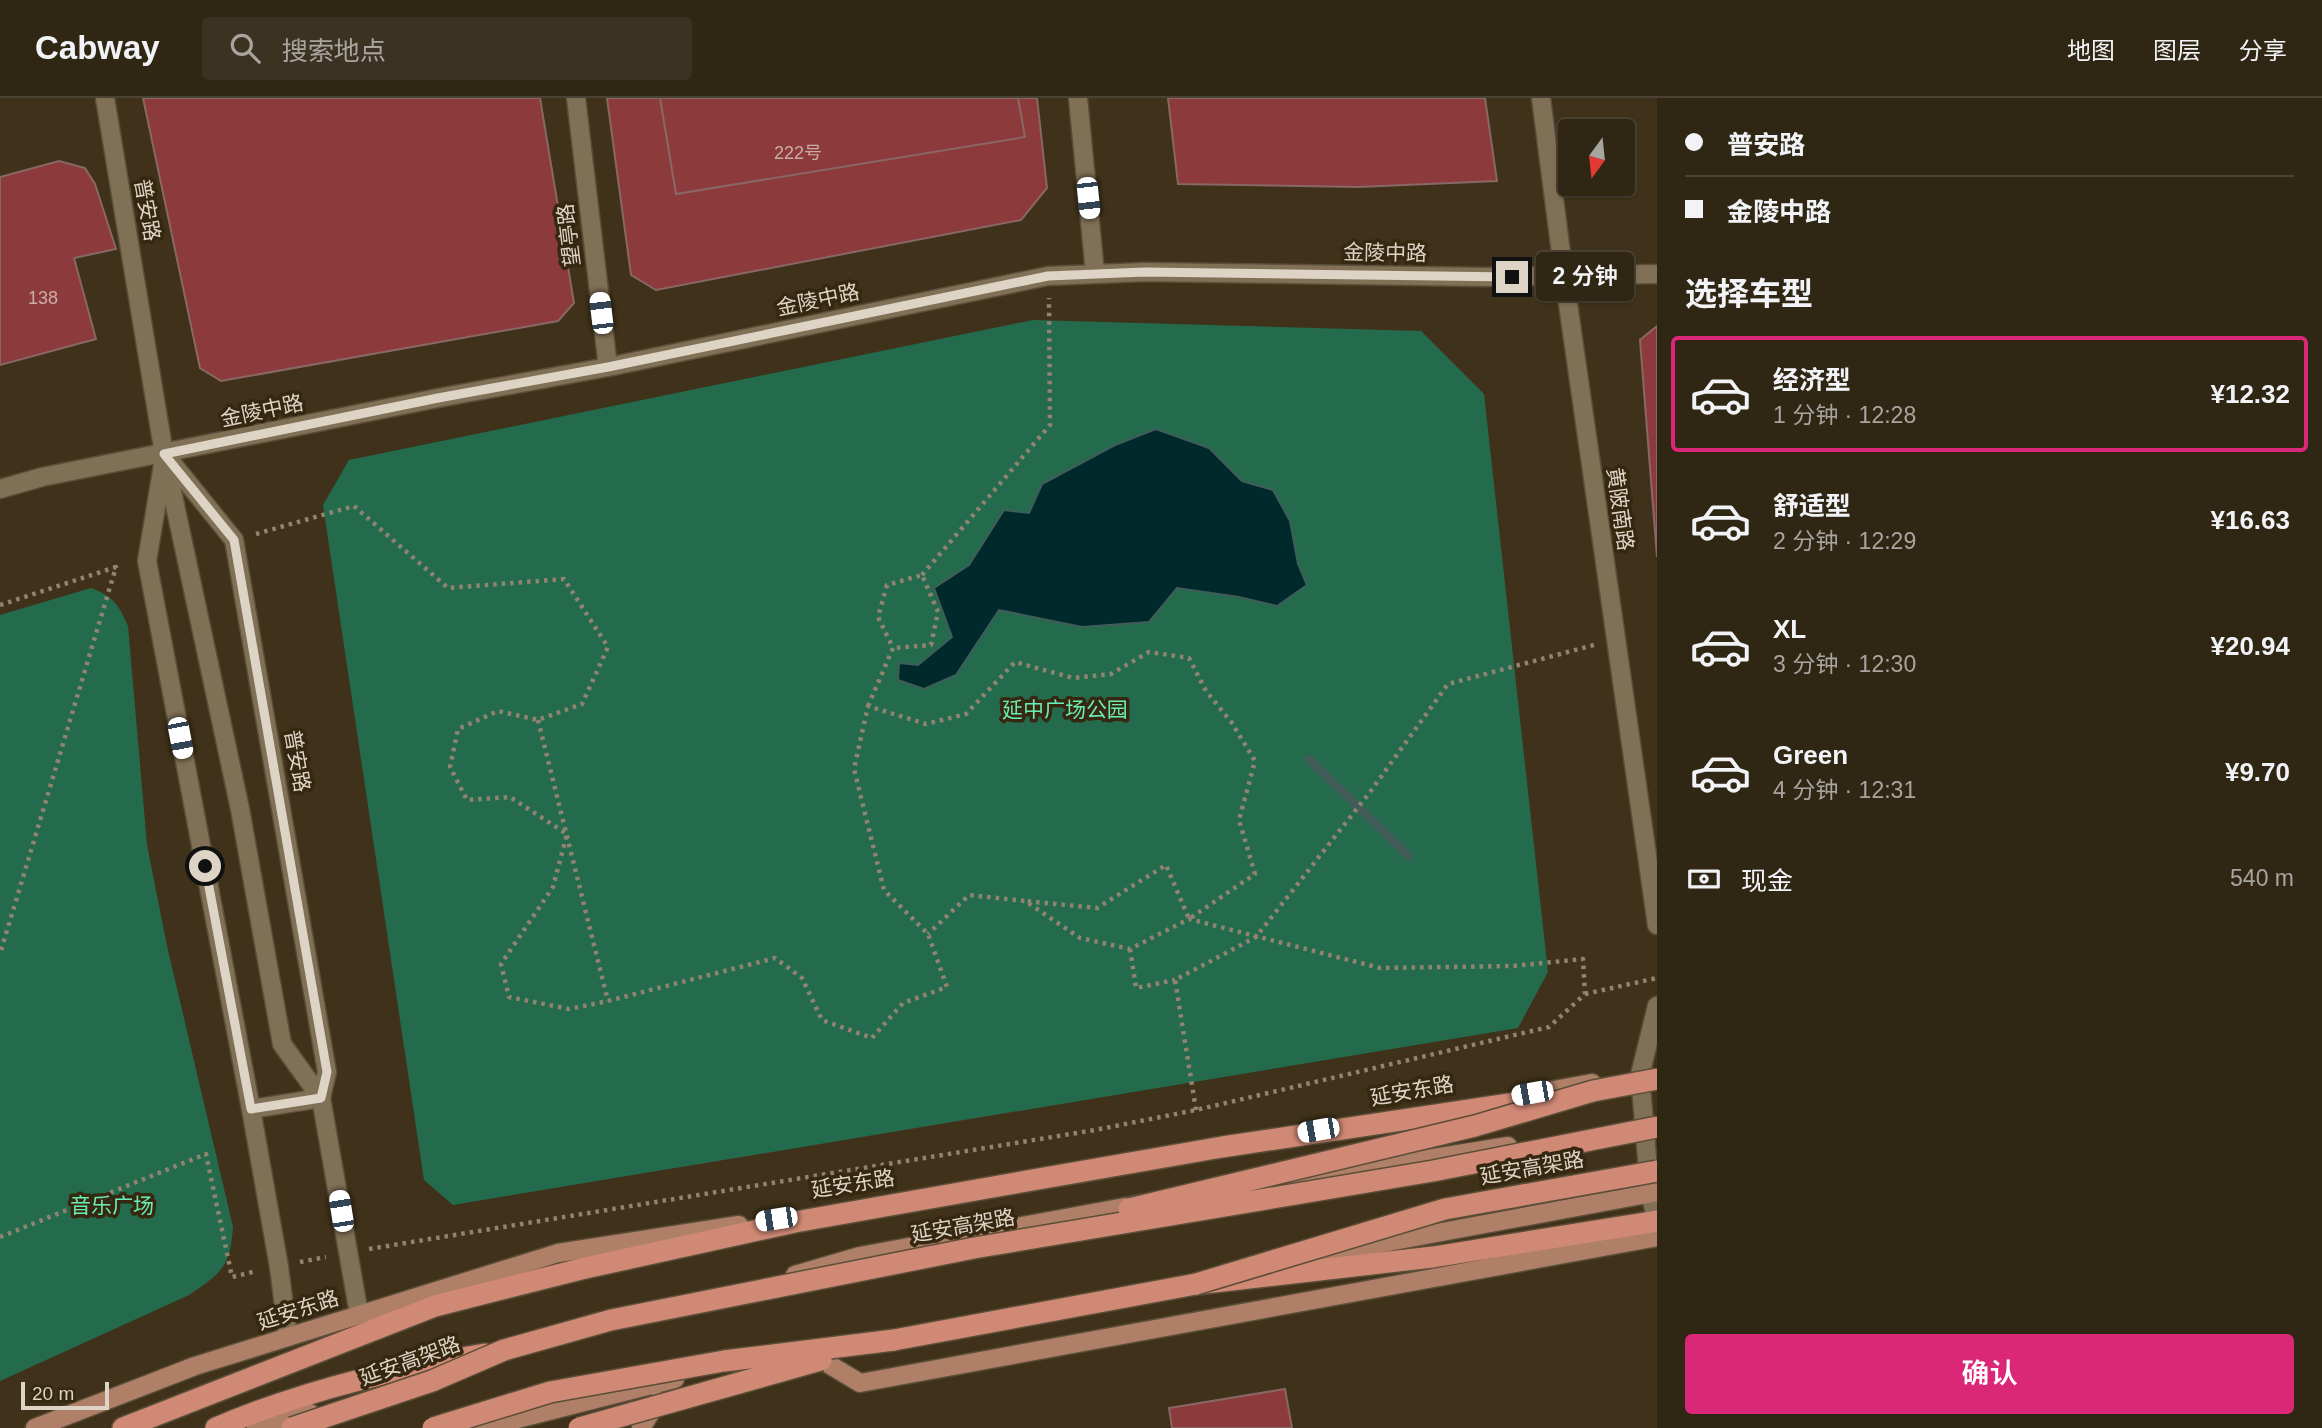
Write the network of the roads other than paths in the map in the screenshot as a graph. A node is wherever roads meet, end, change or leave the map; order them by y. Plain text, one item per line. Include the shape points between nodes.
1 (105, 98) edge
2 (576, 98) edge
3 (1078, 98) edge
4 (1541, 98) edge
5 (1096, 273) junction
6 (1657, 274) edge
7 (1564, 276) junction
8 (608, 367) junction
9 (164, 454) junction
10 (0, 489) edge
11 (1657, 925) edge
12 (1657, 1006) edge
13 (1651, 1075) edge
14 (1593, 1091) junction
15 (321, 1098) junction
16 (251, 1109) junction
17 (1653, 1124) edge
18 (1657, 1171) edge
19 (1654, 1192) edge
20 (1657, 1221) edge
21 (1657, 1237) edge
22 (974, 1248) junction
23 (1196, 1283) junction
24 (359, 1314) junction
25 (288, 1337) junction
26 (894, 1340) junction
27 (801, 1348) junction
28 (504, 1350) junction
29 (670, 1380) junction
30 (35, 1428) edge
31 (123, 1428) edge
32 (216, 1428) edge
33 (256, 1428) edge
34 (292, 1428) edge
35 (433, 1428) edge
36 (482, 1428) edge
37 (579, 1428) edge
38 (641, 1428) edge

1 - 9 street, 普安路
2 - 8 street, 望亭路
3 - 5 street
4 - 7 street, 黄陂南路
5 - 7 street, 金陵中路
5 - 8 street, 金陵中路 via 1048,276
6 - 7 street, 金陵中路
7 - 11 street, 黄陂南路
8 - 9 street, 金陵中路
9 - 10 street, 金陵中路
9 - 15 street, 普安路 via 240,810 282,1044
9 - 15 street, 普安路 via 234,540 327,1072
9 - 16 street, 普安路 via 147,561
12 - 13 street
13 - 14 highway, bridge
13 - 17 street
13 - 24 main road, 延安东路 via 558,1253
14 - 22 highway, bridge via 1475,1126
14 - 31 highway, bridge via 997,1186 795,1222 581,1269 435,1306
15 - 16 street
15 - 24 street, 普安路
16 - 25 street, 普安路
17 - 19 street
17 - 22 highway, 延安高架路, bridge via 1433,1171
17 - 33 main road via 1111,1209 860,1256
18 - 23 highway, 延安高架路, bridge via 1445,1209
19 - 20 street
19 - 27 main road
20 - 23 highway, bridge via 1433,1258
21 - 27 main road via 860,1383
22 - 28 highway, 延安高架路, bridge via 611,1320
23 - 26 highway, 延安高架路
24 - 25 main road, 延安东路
25 - 30 main road, 延安东路 via 195,1366
26 - 35 highway, 延安高架路, bridge via 724,1361 550,1392
26 - 37 highway, bridge
27 - 29 main road
28 - 32 highway, bridge via 408,1367 311,1394
28 - 34 highway, 延安高架路, bridge via 432,1381
29 - 36 main road
29 - 38 main road

